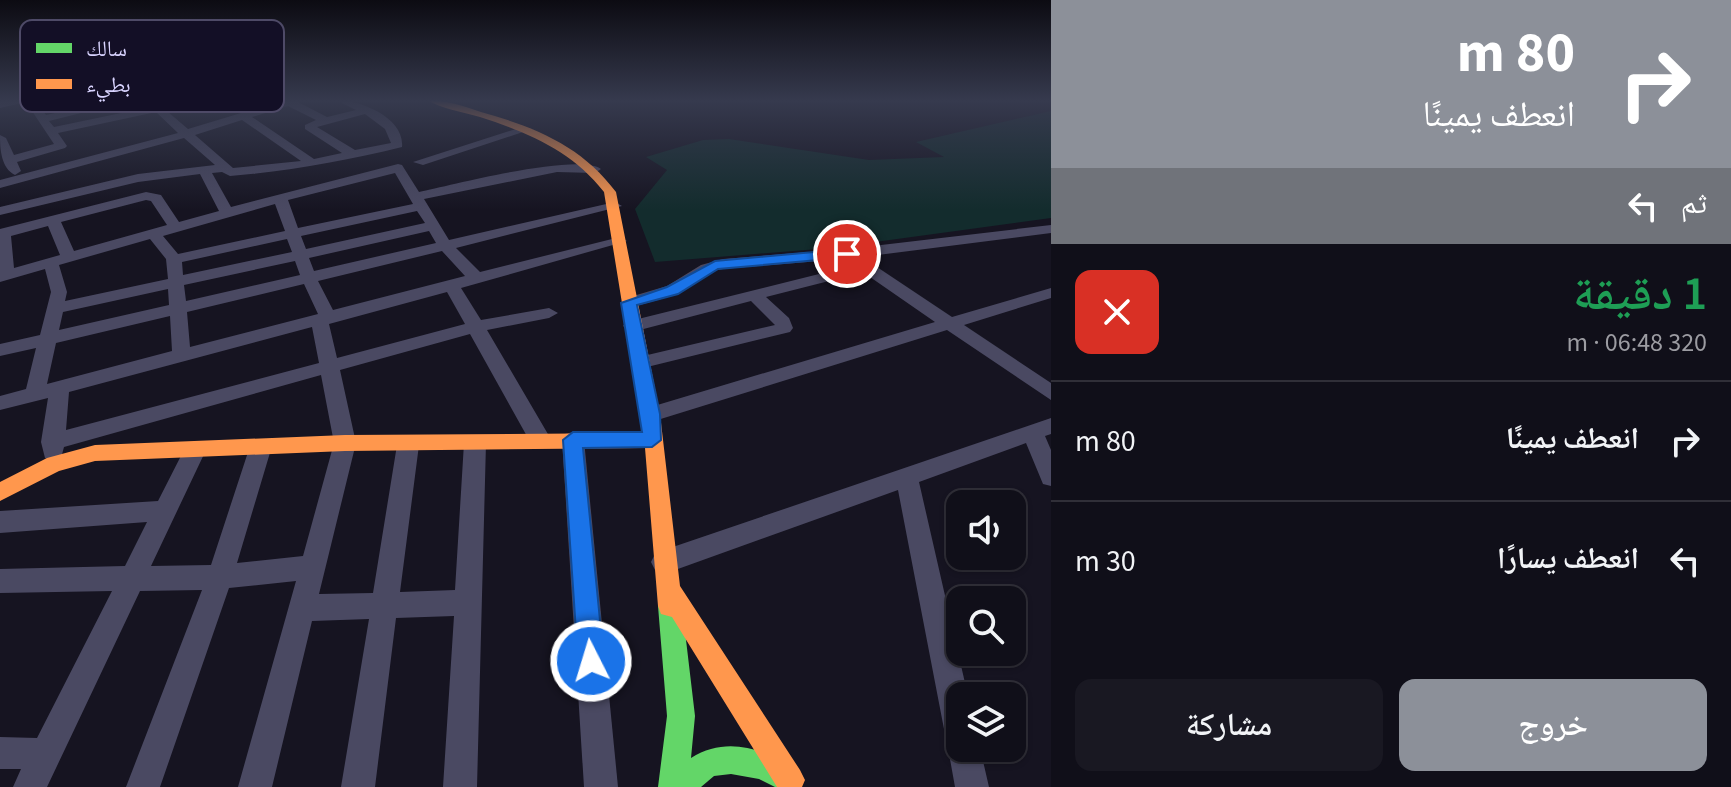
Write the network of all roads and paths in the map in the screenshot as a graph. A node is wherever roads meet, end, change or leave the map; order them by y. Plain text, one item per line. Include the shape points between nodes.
1 (55, 137) edge
2 (178, 137) edge
3 (191, 137) edge
4 (273, 137) edge
5 (325, 137) edge
6 (395, 137) edge
7 (501, 137) edge
8 (543, 137) edge
9 (398, 145) junction
10 (4, 152) edge
11 (354, 155) junction
12 (419, 162) junction
13 (312, 163) junction
14 (290, 167) junction
15 (222, 168) junction
16 (398, 168) junction
17 (595, 169) junction
18 (51, 171) junction
19 (205, 172) junction
20 (19, 179) junction
21 (0, 184) edge
22 (311, 188) junction
23 (65, 195) junction
24 (280, 198) junction
25 (418, 202) junction
26 (615, 206) junction
27 (0, 211) edge
28 (227, 213) junction
29 (53, 220) junction
30 (433, 226) junction
31 (175, 227) junction
32 (1051, 229) edge
33 (294, 232) junction
34 (2, 234) edge
35 (154, 234) junction
36 (620, 241) junction
37 (445, 245) junction
38 (847, 254) junction
39 (300, 255) junction
40 (174, 259) junction
41 (60, 261) junction
42 (4, 276) edge
43 (308, 276) junction
44 (475, 277) junction
45 (823, 278) dead end
46 (177, 281) junction
47 (451, 284) junction
48 (1051, 293) edge
49 (753, 294) junction
50 (629, 303) junction
51 (180, 307) junction
52 (56, 308) junction
53 (549, 313) dead end
54 (325, 320) junction
55 (950, 323) junction
56 (632, 326) junction
57 (474, 327) junction
58 (49, 339) junction
59 (0, 350) edge
60 (182, 357) junction
61 (639, 363) junction
62 (330, 368) junction
63 (59, 388) junction
64 (1051, 393) edge
65 (34, 395) junction
66 (0, 403) edge
67 (651, 414) junction
68 (1042, 430) edge
69 (573, 440) junction
70 (652, 440) junction
71 (541, 441) junction
72 (345, 443) junction
73 (475, 443) junction
74 (408, 445) junction
75 (261, 446) junction
76 (195, 450) junction
77 (53, 453) junction
78 (1051, 477) edge
79 (907, 478) junction
80 (0, 492) edge
81 (164, 511) junction
82 (0, 522) edge
83 (311, 567) junction
84 (665, 573) junction
85 (220, 577) junction
86 (133, 580) junction
87 (0, 581) edge
88 (466, 603) junction
89 (385, 605) junction
90 (301, 608) junction
91 (950, 682) edge
92 (0, 753) edge
93 (48, 754) junction
94 (967, 762) edge
95 (793, 783) edge
96 (30, 787) edge
97 (143, 787) edge
98 (255, 787) edge
99 (358, 787) edge
100 (460, 787) edge
101 (601, 787) edge
102 (673, 787) edge
103 (681, 787) edge
104 (972, 787) edge

1 - 10 street via 60,147
2 - 18 street
3 - 15 street
4 - 13 street
5 - 11 street
6 - 9 street
7 - 12 street
8 - 17 main road via 571,149
9 - 11 street
9 - 12 street
10 - 20 street
11 - 13 street
12 - 16 street
13 - 14 street
14 - 15 street via 238,172
14 - 22 street
15 - 19 street
16 - 22 street
16 - 25 street
17 - 25 street via 557,168
17 - 26 main road
18 - 20 street
18 - 23 street
19 - 23 street via 138,178
19 - 28 street
20 - 21 street
22 - 24 street
23 - 27 street
24 - 28 street
24 - 33 street
25 - 30 street
25 - 33 street
26 - 36 main road
26 - 37 street
28 - 31 street
29 - 31 street via 151,197
29 - 34 street
29 - 41 street
30 - 37 street
30 - 39 street
31 - 35 street
32 - 38 street
33 - 39 street
33 - 40 street
34 - 42 street
35 - 40 street
35 - 41 street
36 - 44 street
36 - 50 main road
37 - 43 street
37 - 44 street
38 - 50 street via 715,265 673,290
38 - 55 street
39 - 43 street
39 - 46 street
40 - 46 street
41 - 42 street
41 - 52 street
43 - 51 street
43 - 54 street
44 - 47 street
45 - 49 street
46 - 51 street
46 - 52 street
47 - 54 street
47 - 57 street
48 - 55 street
49 - 56 street
49 - 61 street via 784,328
50 - 56 main road
51 - 58 street
51 - 60 street
52 - 58 street
53 - 57 street
54 - 60 street
54 - 62 street
55 - 64 street
55 - 67 street
56 - 61 main road
57 - 62 street
57 - 71 street
58 - 59 street
58 - 65 street
60 - 63 street
61 - 67 main road
62 - 72 street
62 - 77 street
63 - 65 street
63 - 77 street
65 - 66 street
67 - 70 main road
68 - 78 street
68 - 79 street
69 - 70 main road
69 - 71 main road
69 - 101 street
70 - 84 main road
71 - 73 main road
72 - 74 main road
72 - 75 main road
72 - 83 street
73 - 74 main road
73 - 88 street
74 - 89 street
75 - 76 main road
75 - 85 street
76 - 77 main road
76 - 81 street
77 - 80 main road
79 - 84 street
79 - 91 street
81 - 82 street
81 - 86 street
83 - 85 street
83 - 90 street
84 - 95 main road
84 - 102 main road via 681,716
85 - 86 street
85 - 97 street
86 - 87 street
86 - 93 street
88 - 89 street
88 - 100 street
89 - 90 street
89 - 99 street
90 - 98 street
92 - 93 street
93 - 96 street
94 - 104 street
95 - 103 main road via 762,763 734,757 708,762

